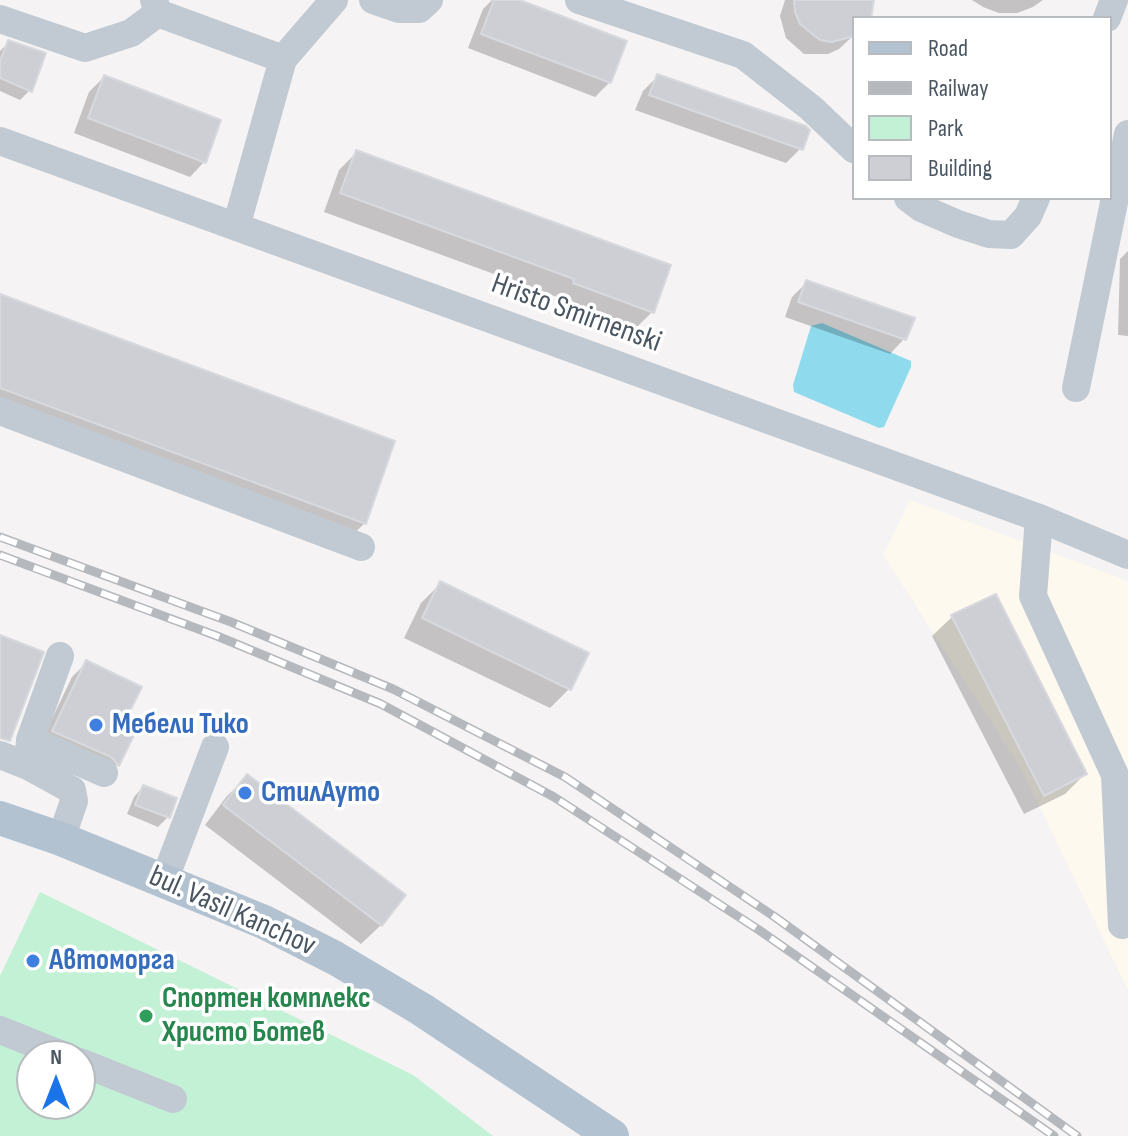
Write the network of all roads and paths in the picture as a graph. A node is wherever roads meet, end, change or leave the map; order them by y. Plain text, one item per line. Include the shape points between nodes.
1 (334, 0) edge
2 (373, 0) edge
3 (429, 0) edge
4 (579, 0) edge
5 (156, 6) edge
6 (0, 19) edge
7 (283, 59) junction
8 (1128, 134) edge
9 (0, 141) edge
10 (852, 147) edge
11 (911, 200) edge
12 (1035, 200) edge
13 (236, 227) junction
14 (1076, 388) dead end
15 (0, 411) edge
16 (1039, 518) junction
17 (361, 547) dead end
18 (1128, 555) edge
19 (60, 656) dead end
20 (215, 747) dead end
21 (29, 753) junction
22 (0, 755) edge
23 (104, 773) dead end
24 (2, 825) edge
25 (61, 839) junction
26 (164, 881) junction
27 (1122, 925) dead end
28 (0, 1030) edge
29 (25, 1040) edge
30 (96, 1068) edge
31 (173, 1099) dead end
32 (612, 1136) edge

1 - 7 street
2 - 3 street via 399,9 419,9
4 - 10 street via 743,55
5 - 6 street via 131,33 85,48
5 - 7 street
7 - 13 street
8 - 14 street
9 - 13 street, Hristo Smirnenski
11 - 12 street via 958,224 1011,235
13 - 16 street, Hristo Smirnenski
15 - 17 street
16 - 18 street, Hristo Smirnenski
16 - 27 street via 1033,596 1115,775
19 - 21 street
20 - 26 street
21 - 22 street
21 - 23 street
21 - 25 street via 75,795
24 - 25 main road, bul. Vasil Kanchov
25 - 26 main road, bul. Vasil Kanchov
26 - 32 main road, bul. Vasil Kanchov via 335,958
28 - 29 street
30 - 31 street

